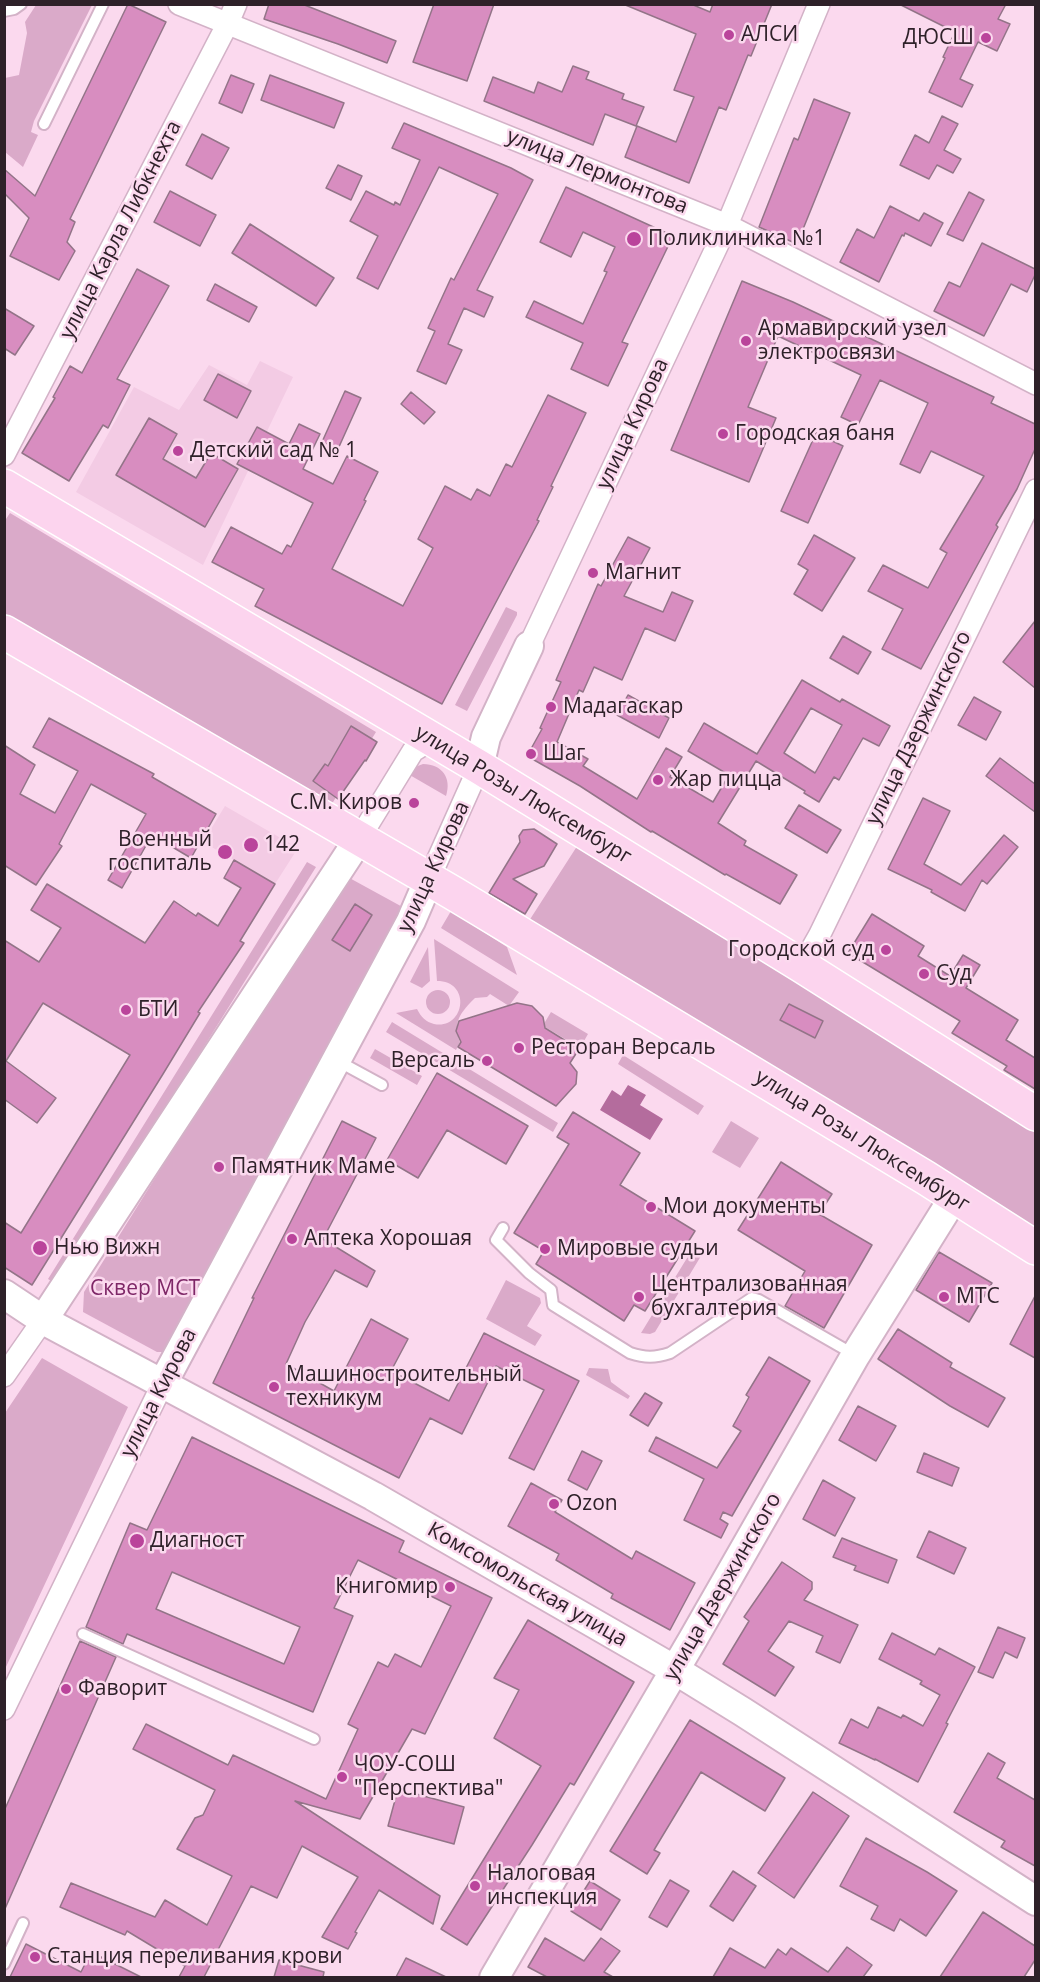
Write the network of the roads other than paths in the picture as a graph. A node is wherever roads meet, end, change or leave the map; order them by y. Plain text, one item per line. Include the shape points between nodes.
1 (21, 4) edge
2 (103, 4) edge
3 (179, 4) edge
4 (819, 4) edge
5 (4, 11) edge
6 (232, 14) edge
7 (44, 124) dead end
8 (727, 225) junction
9 (1035, 384) edge
10 (4, 454) edge
11 (4, 486) edge
12 (1035, 490) edge
13 (4, 632) edge
14 (529, 646) joint
15 (432, 739) junction
16 (479, 767) junction
17 (359, 838) junction
18 (429, 879) junction
19 (802, 966) junction
20 (336, 1060) junction
21 (382, 1084) dead end
22 (1035, 1114) edge
23 (954, 1197) junction
24 (503, 1228) dead end
25 (1035, 1248) edge
26 (4, 1294) edge
27 (44, 1320) junction
28 (855, 1356) junction
29 (4, 1376) edge
30 (163, 1383) junction
31 (83, 1634) dead end
32 (675, 1670) junction
33 (4, 1709) edge
34 (314, 1739) dead end
35 (1035, 1900) edge
36 (23, 1923) dead end
37 (4, 1964) edge
38 (494, 1977) edge

1 - 5 lane
2 - 7 lane
3 - 6 street, улица Лермонтова
4 - 8 street, улица Кирова
6 - 8 street, улица Лермонтова
6 - 10 street, улица Карла Либкнехта
8 - 9 street, улица Лермонтова
8 - 14 street, улица Кирова
11 - 15 main road, улица Розы Люксембург
12 - 19 street, улица Дзержинского
13 - 17 main road, улица Розы Люксембург
14 - 16 street, улица Кирова via 486,736
15 - 16 main road, улица Розы Люксембург
15 - 17 street via 413,751
16 - 18 street, улица Кирова
16 - 19 main road, улица Розы Люксембург
17 - 18 main road, улица Розы Люксембург
17 - 27 street
18 - 20 street, улица Кирова via 411,921
18 - 23 main road, улица Розы Люксембург
19 - 22 main road, улица Розы Люксембург
20 - 21 lane
20 - 30 street, улица Кирова
23 - 25 main road, улица Розы Люксембург
23 - 28 street, улица Дзержинского
24 - 28 lane via 496,1240 551,1290 553,1305 643,1358 670,1353 752,1298
26 - 27 street, Комсомольская улица
27 - 29 street
27 - 30 street, Комсомольская улица
28 - 32 street, улица Дзержинского
30 - 32 street, Комсомольская улица via 373,1496
30 - 33 street, улица Кирова
31 - 34 lane
32 - 35 street, Комсомольская улица
32 - 38 street, улица Дзержинского
36 - 37 lane

